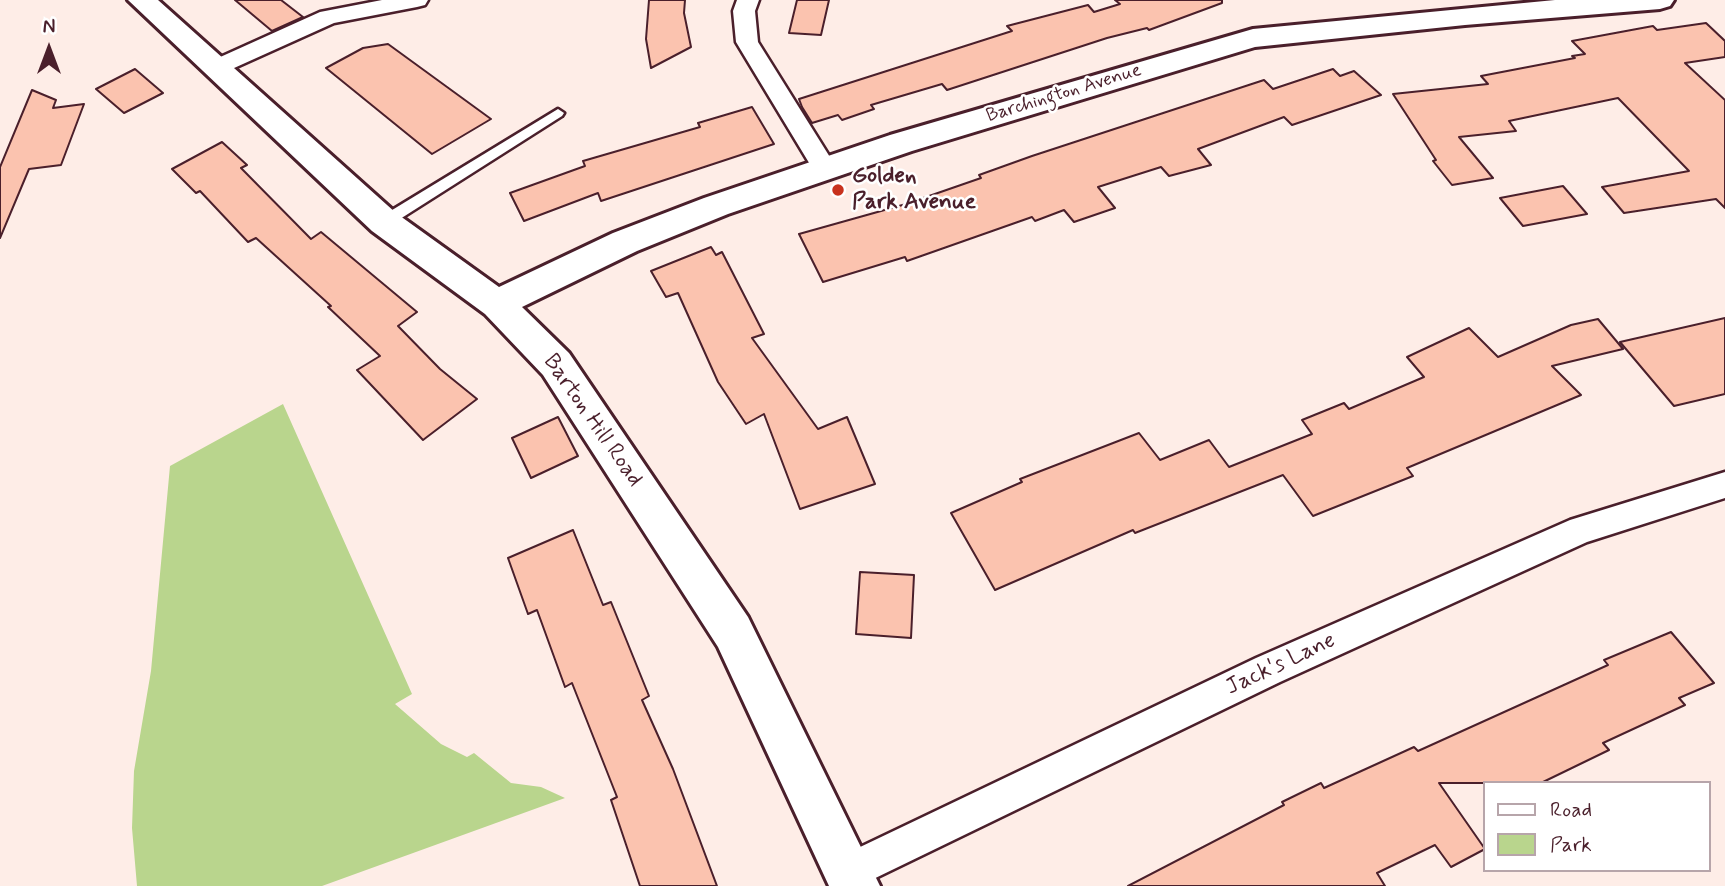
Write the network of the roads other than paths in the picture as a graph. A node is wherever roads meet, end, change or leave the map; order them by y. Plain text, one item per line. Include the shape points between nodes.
1 (142, 0) edge
2 (417, 0) edge
3 (747, 0) edge
4 (1660, 0) edge
5 (215, 68) junction
6 (558, 113) dead end
7 (826, 170) junction
8 (384, 222) junction
9 (497, 304) junction
10 (1725, 485) edge
11 (852, 879) edge

1 - 5 street, Barton Hill Road
2 - 5 street via 328,17
3 - 7 street via 747,42
4 - 7 street, Barchington Avenue via 1253,38 901,143
5 - 8 street, Barton Hill Road
6 - 8 lane
7 - 9 street, Barchington Avenue via 625,242
8 - 9 street, Barton Hill Road
9 - 11 street, Barton Hill Road via 556,364 733,632
10 - 11 street, Jack's Lane via 1568,536 1268,670

